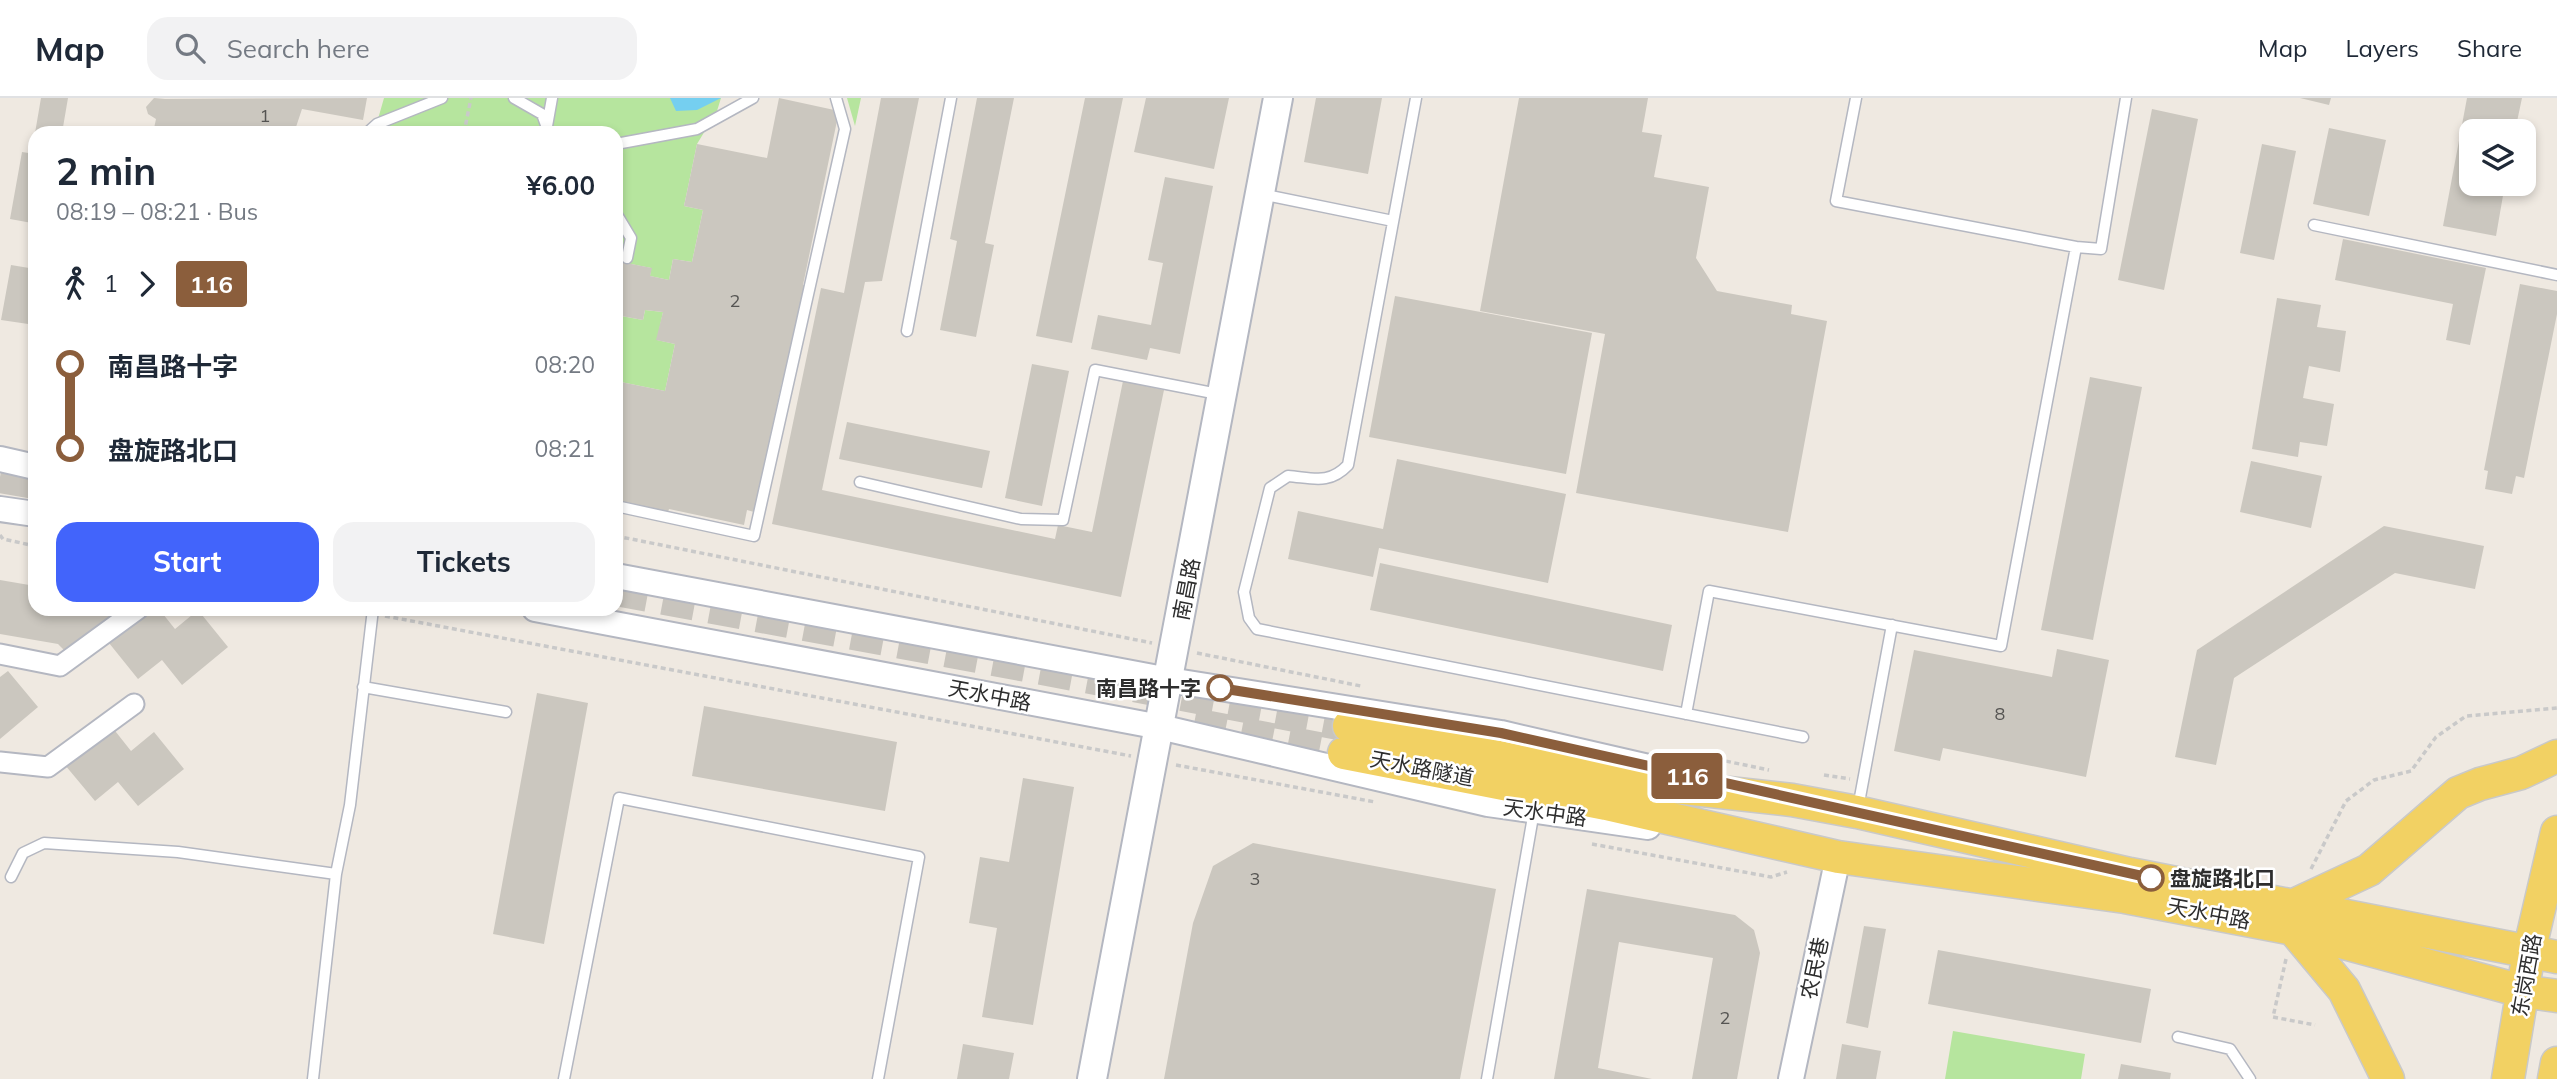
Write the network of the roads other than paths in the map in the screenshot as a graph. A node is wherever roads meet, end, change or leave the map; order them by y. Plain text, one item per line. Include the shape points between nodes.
1 (442, 98) edge
2 (514, 98) edge
3 (552, 98) edge
4 (753, 98) edge
5 (836, 98) edge
6 (951, 98) edge
7 (1278, 98) edge
8 (1416, 98) edge
9 (1856, 98) edge
10 (2126, 98) edge
11 (375, 126) edge
12 (546, 126) edge
13 (549, 126) edge
14 (623, 143) edge
15 (1260, 194) junction
16 (1393, 221) junction
17 (623, 225) edge
18 (2314, 225) dead end
19 (2076, 247) junction
20 (627, 258) dead end
21 (2557, 275) edge
22 (906, 331) dead end
23 (1222, 394) junction
24 (0, 459) edge
25 (28, 465) edge
26 (860, 482) dead end
27 (623, 508) edge
28 (0, 509) edge
29 (28, 513) edge
30 (623, 577) edge
31 (128, 616) edge
32 (372, 616) edge
33 (572, 616) edge
34 (1892, 625) junction
35 (0, 654) edge
36 (1169, 680) junction
37 (363, 687) junction
38 (134, 704) dead end
39 (506, 712) dead end
40 (1686, 713) junction
41 (1160, 727) junction
42 (1803, 737) dead end
43 (2557, 756) edge
44 (0, 762) edge
45 (1786, 786) junction
46 (1860, 797) junction
47 (1534, 811) junction
48 (2557, 832) edge
49 (1838, 857) junction
50 (1790, 859) junction
51 (336, 874) junction
52 (11, 877) dead end
53 (2293, 918) junction
54 (2543, 954) edge
55 (2522, 991) junction
56 (2557, 996) edge
57 (2178, 1037) dead end
58 (2557, 1063) edge
59 (313, 1079) edge
60 (564, 1079) edge
61 (878, 1079) edge
62 (1092, 1079) edge
63 (1487, 1079) edge
64 (1791, 1079) edge
65 (2250, 1079) edge
66 (2388, 1079) edge
67 (2508, 1079) edge
68 (2553, 1079) edge

1 - 11 lane
2 - 12 lane via 542,114
3 - 13 lane
4 - 14 lane via 697,129
5 - 27 lane via 845,129 754,536
6 - 22 lane
7 - 15 main road, 南昌路
8 - 16 lane
9 - 19 lane via 1836,201
10 - 19 lane via 2101,249
15 - 16 lane
15 - 23 main road, 南昌路
16 - 40 lane via 1348,465 1332,478 1288,476 1270,488 1244,592 1249,618 1257,629
17 - 20 lane via 631,238
18 - 21 lane
19 - 34 lane via 2001,646
23 - 26 lane via 1095,370 1063,520 1021,519
23 - 36 main road, 南昌路
24 - 25 street
28 - 29 street
30 - 36 street, 天水中路
31 - 35 street via 60,666
32 - 37 lane
33 - 41 street, 天水中路
34 - 40 lane via 1709,591
34 - 46 lane
36 - 41 main road, 南昌路
36 - 45 street, 天水中路 via 1501,733
37 - 39 lane
37 - 51 lane via 350,805
38 - 44 street via 48,767
40 - 42 lane
41 - 47 street, 天水中路
41 - 62 main road, 南昌路
43 - 53 main road via 2458,793 2369,870
45 - 46 main road, 天水中路
45 - 50 main road, 天水路隧道 via 1611,780 1346,739 1606,804
46 - 53 main road, 天水中路
47 - 50 street, 天水中路
47 - 63 lane
48 - 54 main road, 东岗西路
49 - 50 main road, 天水中路
49 - 53 main road, 天水中路
49 - 64 street, 农民巷
51 - 52 lane via 178,852 44,843 23,853
51 - 59 lane
53 - 54 main road, 天水中路
53 - 55 main road, 天水中路
53 - 66 main road via 2344,990
54 - 55 main road, 东岗西路
55 - 56 main road, 天水中路
55 - 67 main road, 东岗西路
57 - 65 lane via 2230,1049
58 - 68 main road
60 - 61 lane via 619,798 919,857

